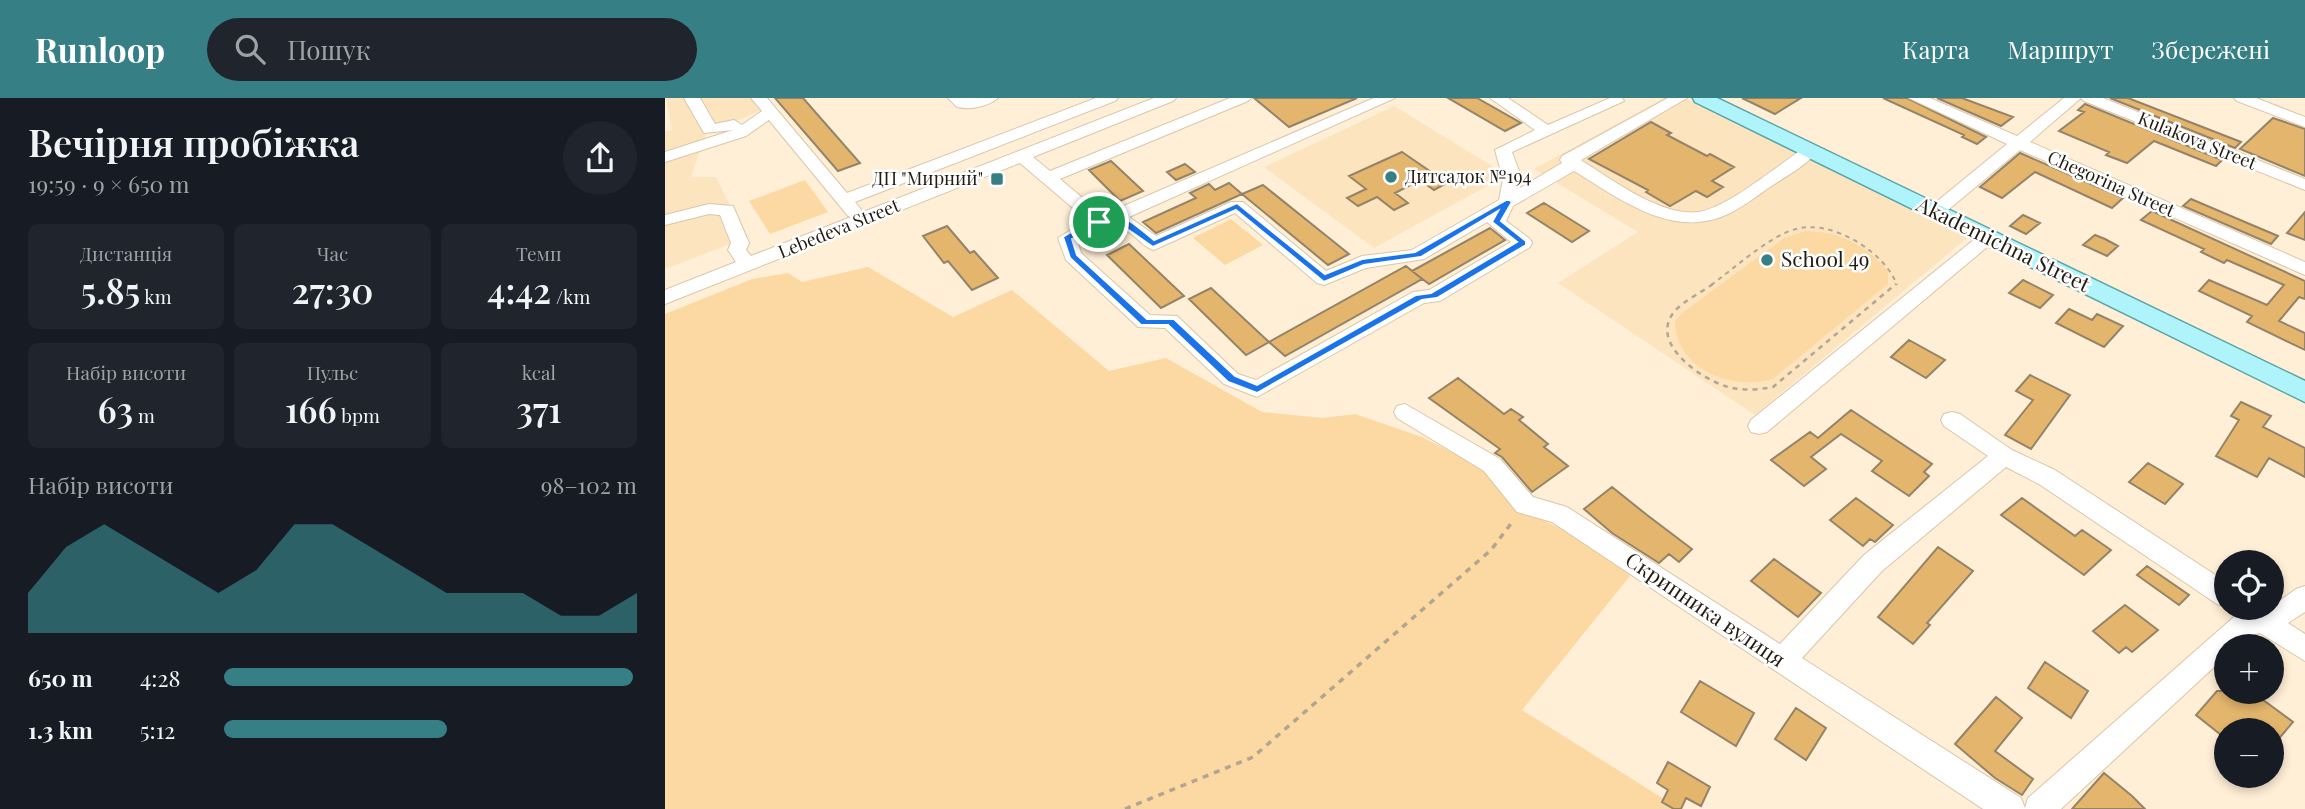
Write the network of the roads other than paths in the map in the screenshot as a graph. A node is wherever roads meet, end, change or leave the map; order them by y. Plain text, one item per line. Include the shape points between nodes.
1 (692, 98) edge
2 (759, 98) edge
3 (956, 98) edge
4 (990, 98) edge
5 (1110, 98) edge
6 (1168, 98) edge
7 (1243, 98) edge
8 (1387, 98) edge
9 (1499, 98) edge
10 (1611, 98) edge
11 (1679, 98) edge
12 (1702, 98) edge
13 (1917, 98) edge
14 (2073, 98) edge
15 (2089, 98) edge
16 (2242, 98) edge
17 (771, 112) junction
18 (2305, 122) edge
19 (1547, 131) junction
20 (2019, 144) junction
21 (1810, 150) junction
22 (666, 156) edge
23 (1022, 156) junction
24 (1575, 163) junction
25 (1048, 178) junction
26 (2305, 185) edge
27 (844, 200) junction
28 (1508, 202) junction
29 (1936, 211) junction
30 (1107, 219) junction
31 (665, 220) edge
32 (861, 220) junction
33 (1987, 238) junction
34 (747, 265) junction
35 (2305, 269) edge
36 (665, 297) edge
37 (2305, 392) edge
38 (1405, 412) dead end
39 (1952, 420) dead end
40 (1759, 426) dead end
41 (2004, 456) junction
42 (2214, 588) edge
43 (2305, 597) edge
44 (2284, 611) edge
45 (2247, 620) edge
46 (2263, 620) edge
47 (2305, 649) edge
48 (1782, 661) junction
49 (2010, 809) edge
50 (2039, 809) edge

1 - 17 street via 710,131
2 - 17 street
3 - 4 street via 962,104
5 - 27 street
6 - 23 street, Lebedeva Street
7 - 25 street
8 - 30 street
9 - 19 street
10 - 19 street via 1616,101
11 - 24 street via 1568,160
12 - 21 main road, Akademichna Street
13 - 20 street, Chegorina Street
14 - 20 street
15 - 26 street, Kulakova Street
16 - 18 street
17 - 22 street via 740,133
17 - 27 street
19 - 28 street via 1503,150
20 - 29 street
20 - 35 street, Chegorina Street
21 - 24 street via 1716,213 1696,217 1673,216 1649,207
21 - 29 main road, Akademichna Street
23 - 25 street
23 - 32 street, Lebedeva Street
24 - 28 street
25 - 30 street
27 - 32 street
28 - 30 street via 1417,255 1362,262 1324,279 1237,206 1153,244 1124,220
28 - 30 street via 1496,222 1523,243 1257,389 1231,379 1170,321 1145,322 1073,256 1067,237
29 - 33 main road, Akademichna Street
31 - 34 street via 709,209 727,210 740,243 737,250
32 - 34 street, Lebedeva Street
33 - 37 main road, Akademichna Street
33 - 40 street
34 - 36 street, Lebedeva Street
38 - 48 street, Скрипника вулиця via 1492,465 1525,505 1559,514
39 - 41 street
41 - 42 street via 2047,477
41 - 48 street via 1873,563
43 - 44 street
45 - 50 street
46 - 47 street
48 - 49 street, Скрипника вулиця

